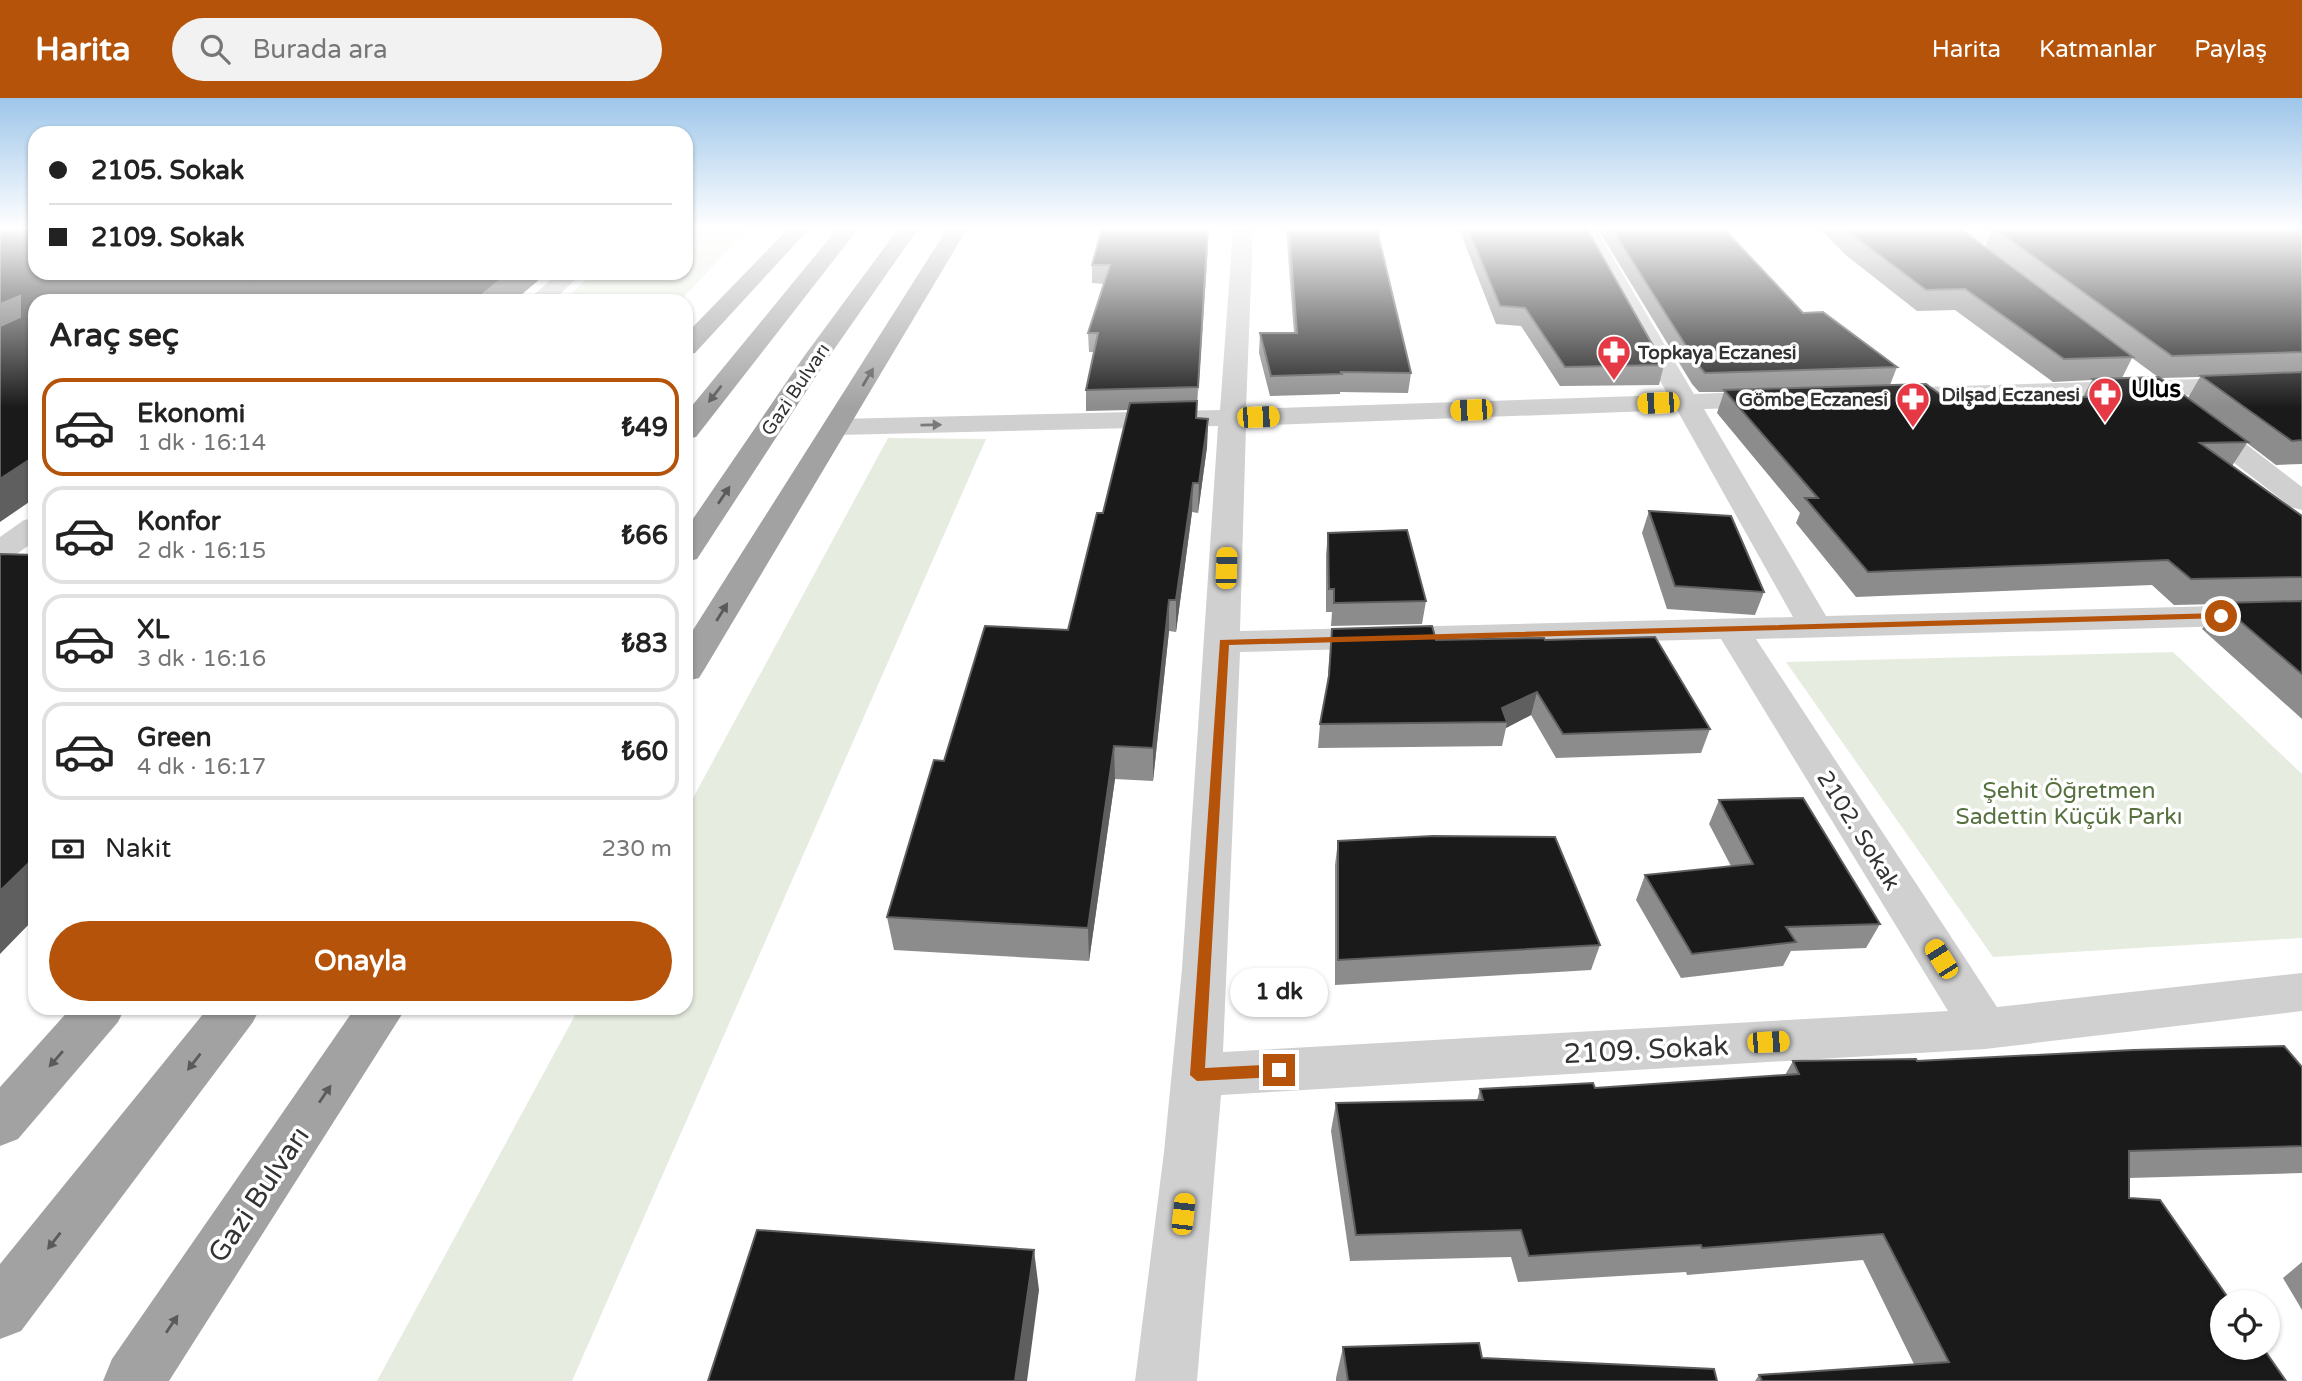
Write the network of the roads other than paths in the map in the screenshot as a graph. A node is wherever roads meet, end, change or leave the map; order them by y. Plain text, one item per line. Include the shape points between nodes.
1 (742, 289) edge
2 (799, 289) edge
3 (865, 289) edge
4 (921, 289) edge
5 (1239, 289) edge
6 (1620, 289) edge
7 (693, 341) edge
8 (2122, 363) edge
9 (2302, 384) edge
10 (2155, 388) junction
11 (1864, 397) edge
12 (1795, 399) edge
13 (1685, 402) junction
14 (1231, 418) junction
15 (693, 422) edge
16 (838, 427) junction
17 (2302, 501) edge
18 (28, 532) edge
19 (693, 542) edge
20 (0, 551) edge
21 (2302, 614) edge
22 (1815, 626) junction
23 (1733, 630) junction
24 (1224, 642) junction
25 (693, 659) edge
26 (2296, 1001) edge
27 (95, 1015) edge
28 (231, 1015) edge
29 (377, 1015) edge
30 (1985, 1029) junction
31 (1197, 1075) junction
32 (0, 1124) edge
33 (0, 1310) edge
34 (134, 1381) edge
35 (1166, 1381) edge

1 - 7 highway
2 -> 15 highway
19 -> 3 highway, Gazi Bulvarı
16 -> 4 highway
5 - 14 street
6 - 13 street
8 - 10 street
9 - 10 street
10 - 11 street
10 - 17 street
12 - 13 street
13 - 14 street
13 - 22 street
16 -> 14 street
14 - 24 street
25 -> 16 highway
18 - 20 street
21 - 22 street
22 - 23 street
23 - 24 street
23 - 30 street, 2102. Sokak
24 - 31 street
26 - 30 street, 2109. Sokak
27 -> 32 highway
28 -> 33 highway
34 -> 29 highway, Gazi Bulvarı
30 - 31 street, 2109. Sokak
31 - 35 street

